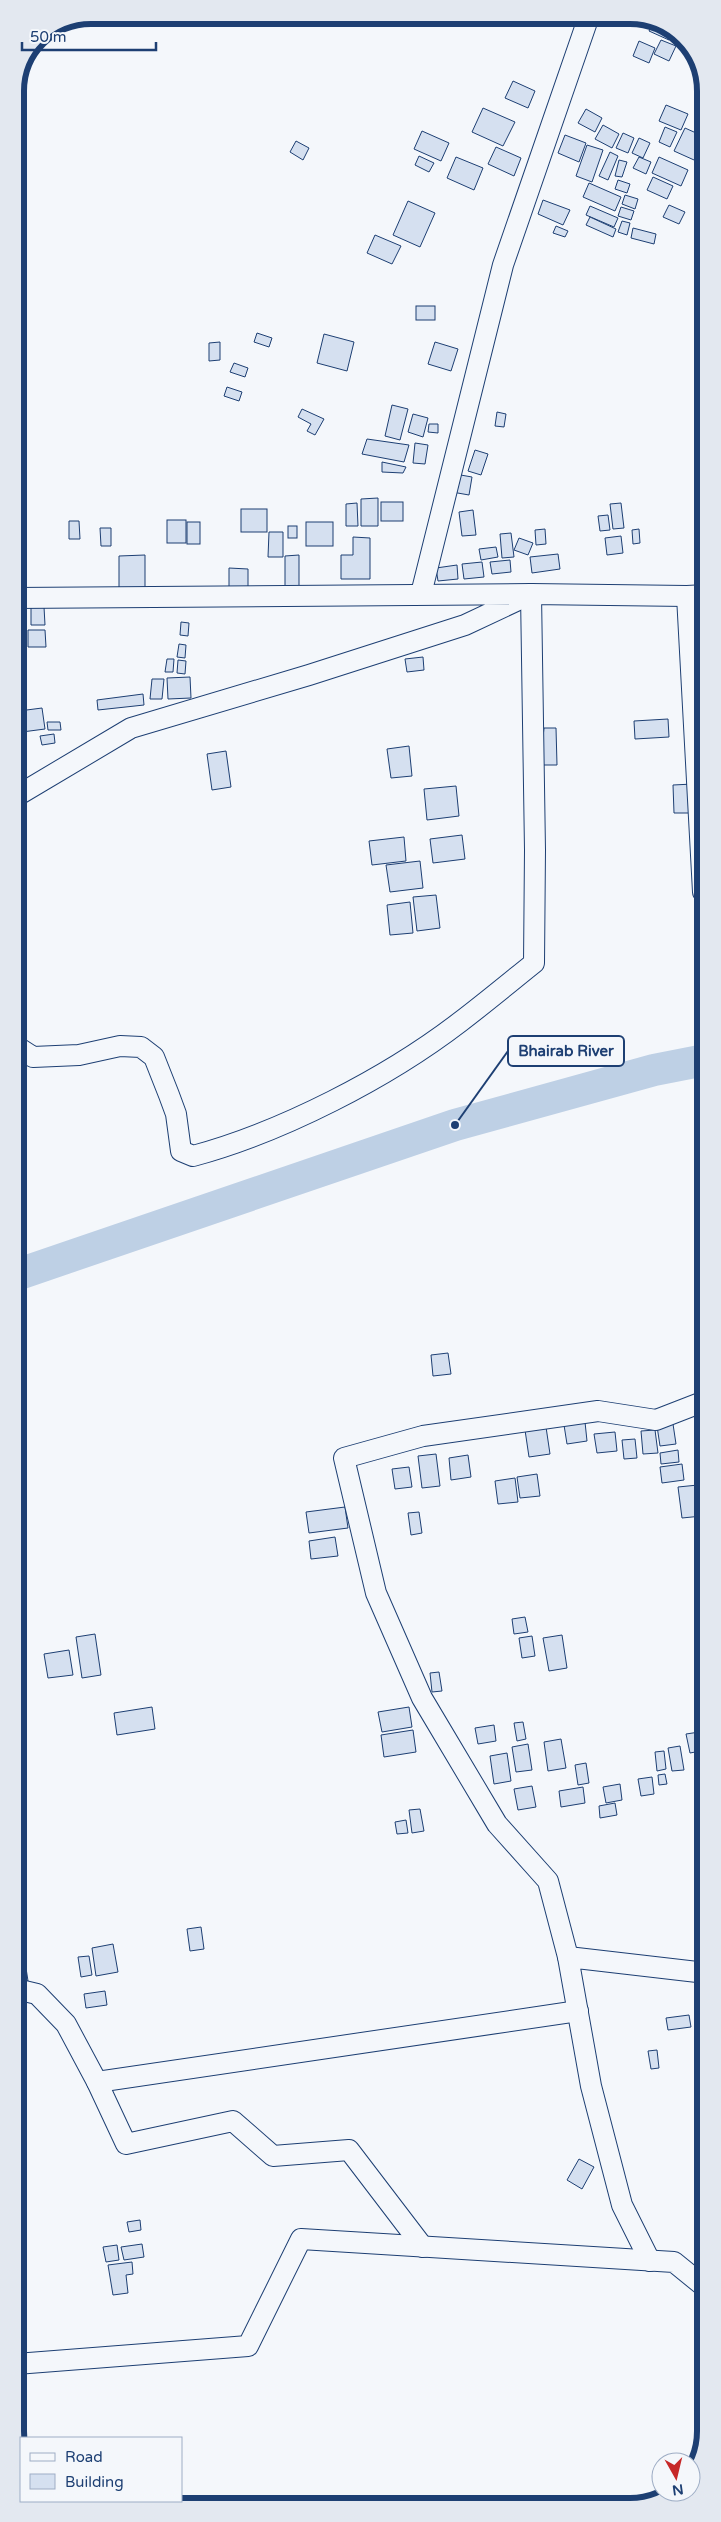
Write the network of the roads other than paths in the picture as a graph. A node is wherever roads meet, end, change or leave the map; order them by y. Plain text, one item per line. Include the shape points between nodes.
1 (586, 24) edge
2 (421, 594) junction
3 (531, 594) junction
4 (696, 596) edge
5 (24, 598) edge
6 (697, 638) edge
7 (24, 792) edge
8 (24, 1051) edge
9 (697, 1404) edge
10 (568, 1957) junction
11 (697, 1972) edge
12 (24, 1991) edge
13 (578, 2011) junction
14 (97, 2082) junction
15 (423, 2247) junction
16 (650, 2261) junction
17 (697, 2281) edge
18 (24, 2363) edge

1 - 2 street via 503,265
2 - 3 street
2 - 5 street
3 - 4 street
3 - 7 street via 465,625 131,728
3 - 8 street via 534,963 459,1024 379,1075 276,1128 193,1156 181,1151 176,1114 169,1095 154,1057 142,1048 120,1046 79,1055 33,1057
4 - 6 street
9 - 10 street via 656,1420 598,1411 423,1436 344,1458 376,1592 422,1698 497,1824 548,1881
10 - 11 street
10 - 13 street
12 - 14 street via 37,1994 66,2024
13 - 14 street
13 - 16 street via 591,2086 622,2205
14 - 15 street via 126,2144 233,2120 273,2156 349,2150
15 - 16 street
15 - 18 street via 301,2239 248,2346
16 - 17 street via 674,2262

